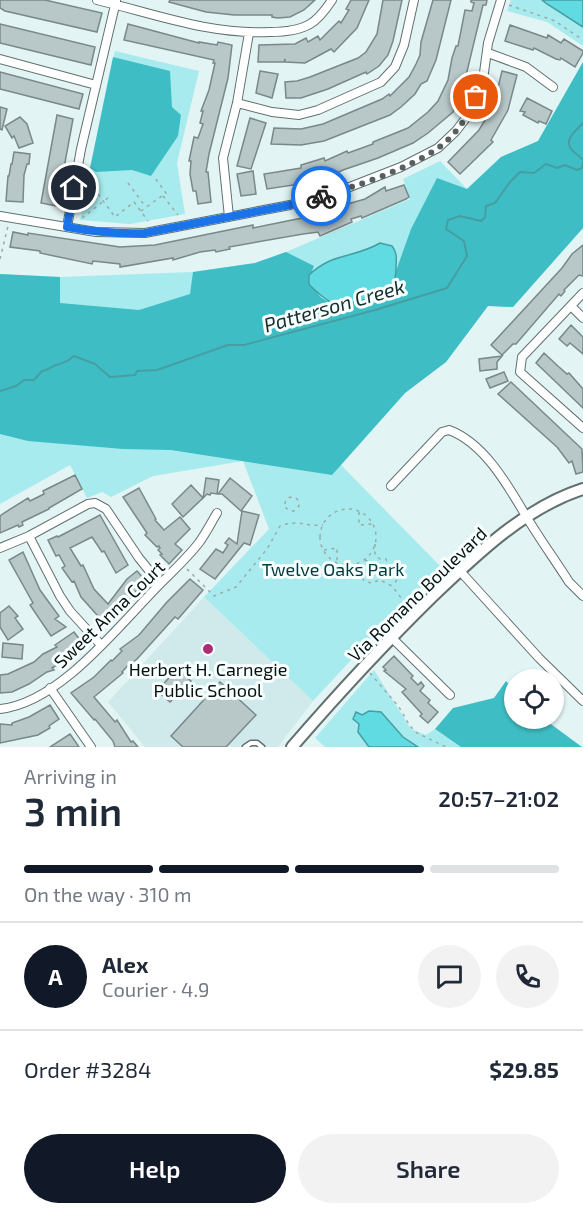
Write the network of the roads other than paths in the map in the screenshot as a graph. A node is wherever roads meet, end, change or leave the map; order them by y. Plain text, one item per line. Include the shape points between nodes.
1 (97, 0) edge
2 (332, 0) edge
3 (414, 0) edge
4 (501, 0) edge
5 (116, 2) edge
6 (249, 33) junction
7 (488, 53) junction
8 (0, 60) edge
9 (96, 85) junction
10 (554, 87) dead end
11 (237, 103) junction
12 (0, 216) edge
13 (229, 217) junction
14 (67, 227) junction
15 (583, 293) edge
16 (571, 306) junction
17 (583, 318) edge
18 (583, 428) edge
19 (391, 486) dead end
20 (583, 489) edge
21 (217, 513) dead end
22 (526, 517) junction
23 (29, 536) junction
24 (0, 548) edge
25 (460, 571) junction
26 (160, 584) junction
27 (583, 596) edge
28 (391, 637) junction
29 (102, 645) junction
30 (50, 688) junction
31 (450, 695) dead end
32 (583, 701) edge
33 (0, 709) edge
34 (91, 747) edge
35 (245, 747) edge
36 (262, 747) edge
37 (292, 747) edge

1 - 5 street
2 - 6 street via 320,16 304,27
3 - 11 street via 404,45 395,66 381,82 299,115
4 - 7 street
5 - 6 street via 204,28
5 - 9 street
6 - 11 street
7 - 10 street via 526,67
7 - 13 street via 483,80 469,114 438,148 342,190
8 - 9 street
9 - 14 street
11 - 13 street via 223,158
12 - 14 street
13 - 14 street via 145,233 105,233
15 - 16 street
16 - 17 street
16 - 18 street via 522,357 520,372
19 - 22 street via 442,432 449,430 472,442 484,454
20 - 22 street, Via Romano Boulevard
21 - 26 street, Sweet Anna Court via 199,543
22 - 25 street, Via Romano Boulevard
22 - 27 street
23 - 24 street
23 - 26 street via 95,503 106,509
23 - 29 street via 65,603
25 - 28 street, Via Romano Boulevard
25 - 32 street via 538,658
26 - 29 street, Sweet Anna Court
28 - 31 street
28 - 37 street, Via Romano Boulevard
29 - 30 street, Sweet Anna Court
30 - 33 street, Sweet Anna Court via 24,703
30 - 34 street
35 - 36 lane via 257,742

